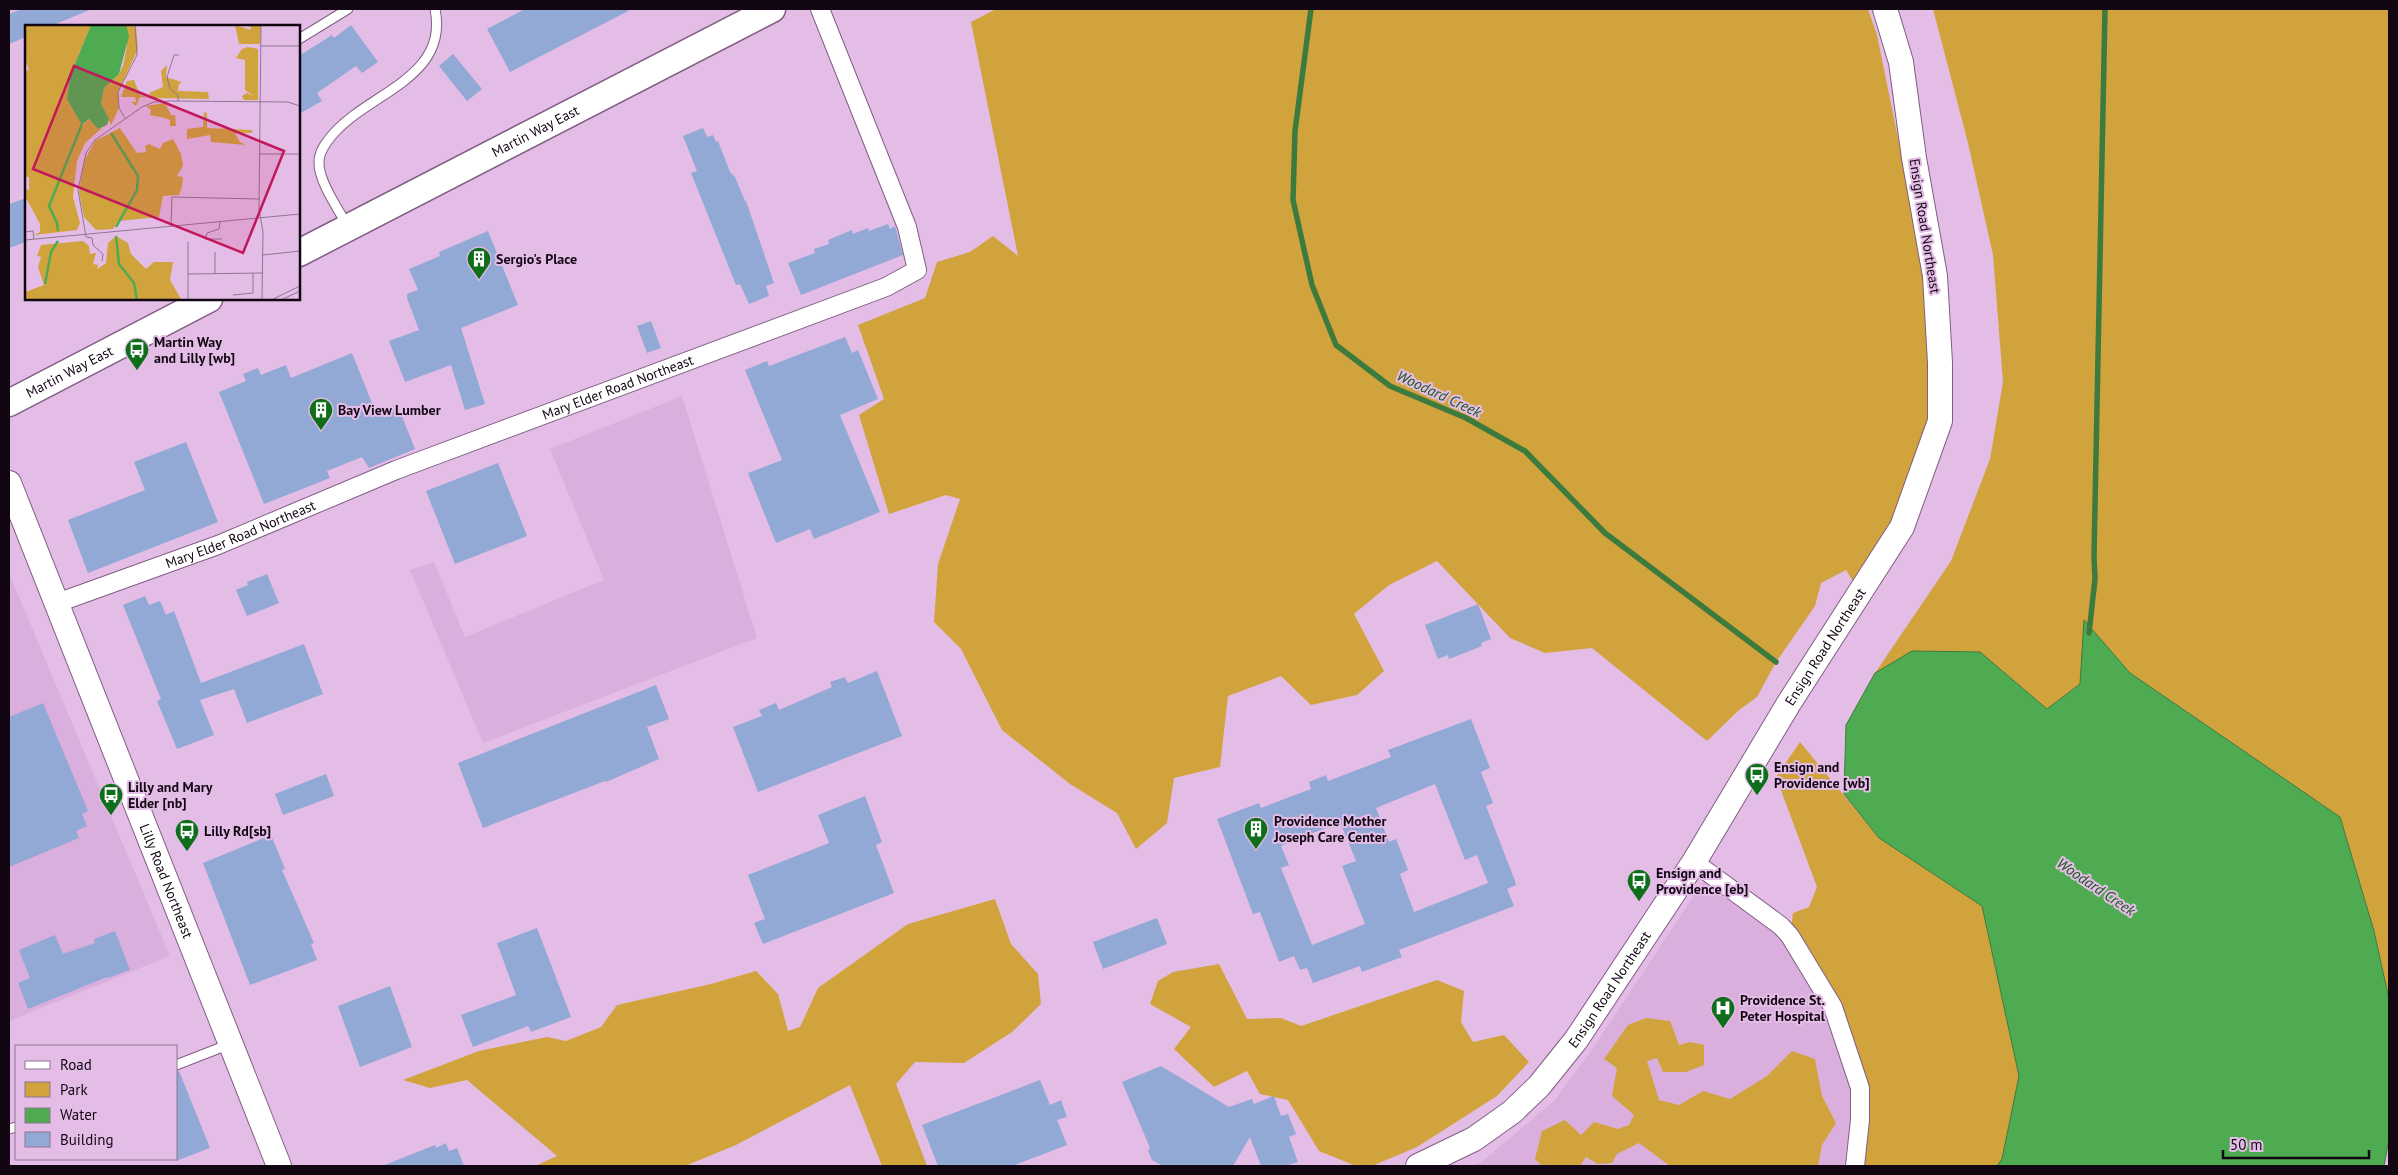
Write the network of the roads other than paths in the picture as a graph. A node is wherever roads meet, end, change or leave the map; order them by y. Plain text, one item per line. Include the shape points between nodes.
1 (348, 9) edge
2 (434, 9) edge
3 (772, 9) edge
4 (820, 9) edge
5 (1885, 9) edge
6 (300, 37) edge
7 (348, 227) junction
8 (300, 251) edge
9 (207, 300) edge
10 (9, 403) edge
11 (9, 483) edge
12 (57, 604) junction
13 (1694, 862) junction
14 (230, 1044) junction
15 (178, 1064) edge
16 (279, 1166) edge
17 (1418, 1166) edge
18 (1855, 1166) edge

1 - 6 lane
2 - 7 lane via 437,21 435,39 428,59 414,75 348,119 324,143 319,163 324,182
3 - 7 main road, Martin Way East
4 - 12 street, Mary Elder Road Northeast via 907,227 917,270 877,290 396,470 218,545
5 - 13 street, Ensign Road Northeast via 1901,62 1914,158 1936,276 1940,421 1902,527
7 - 8 main road, Martin Way East
9 - 10 main road, Martin Way East
11 - 12 street, Lilly Road Northeast
12 - 14 street, Lilly Road Northeast
13 - 17 street, Ensign Road Northeast via 1576,1040 1539,1086 1512,1112 1474,1139
13 - 18 street via 1781,926 1833,1007 1860,1088
14 - 15 lane
14 - 16 street, Lilly Road Northeast

